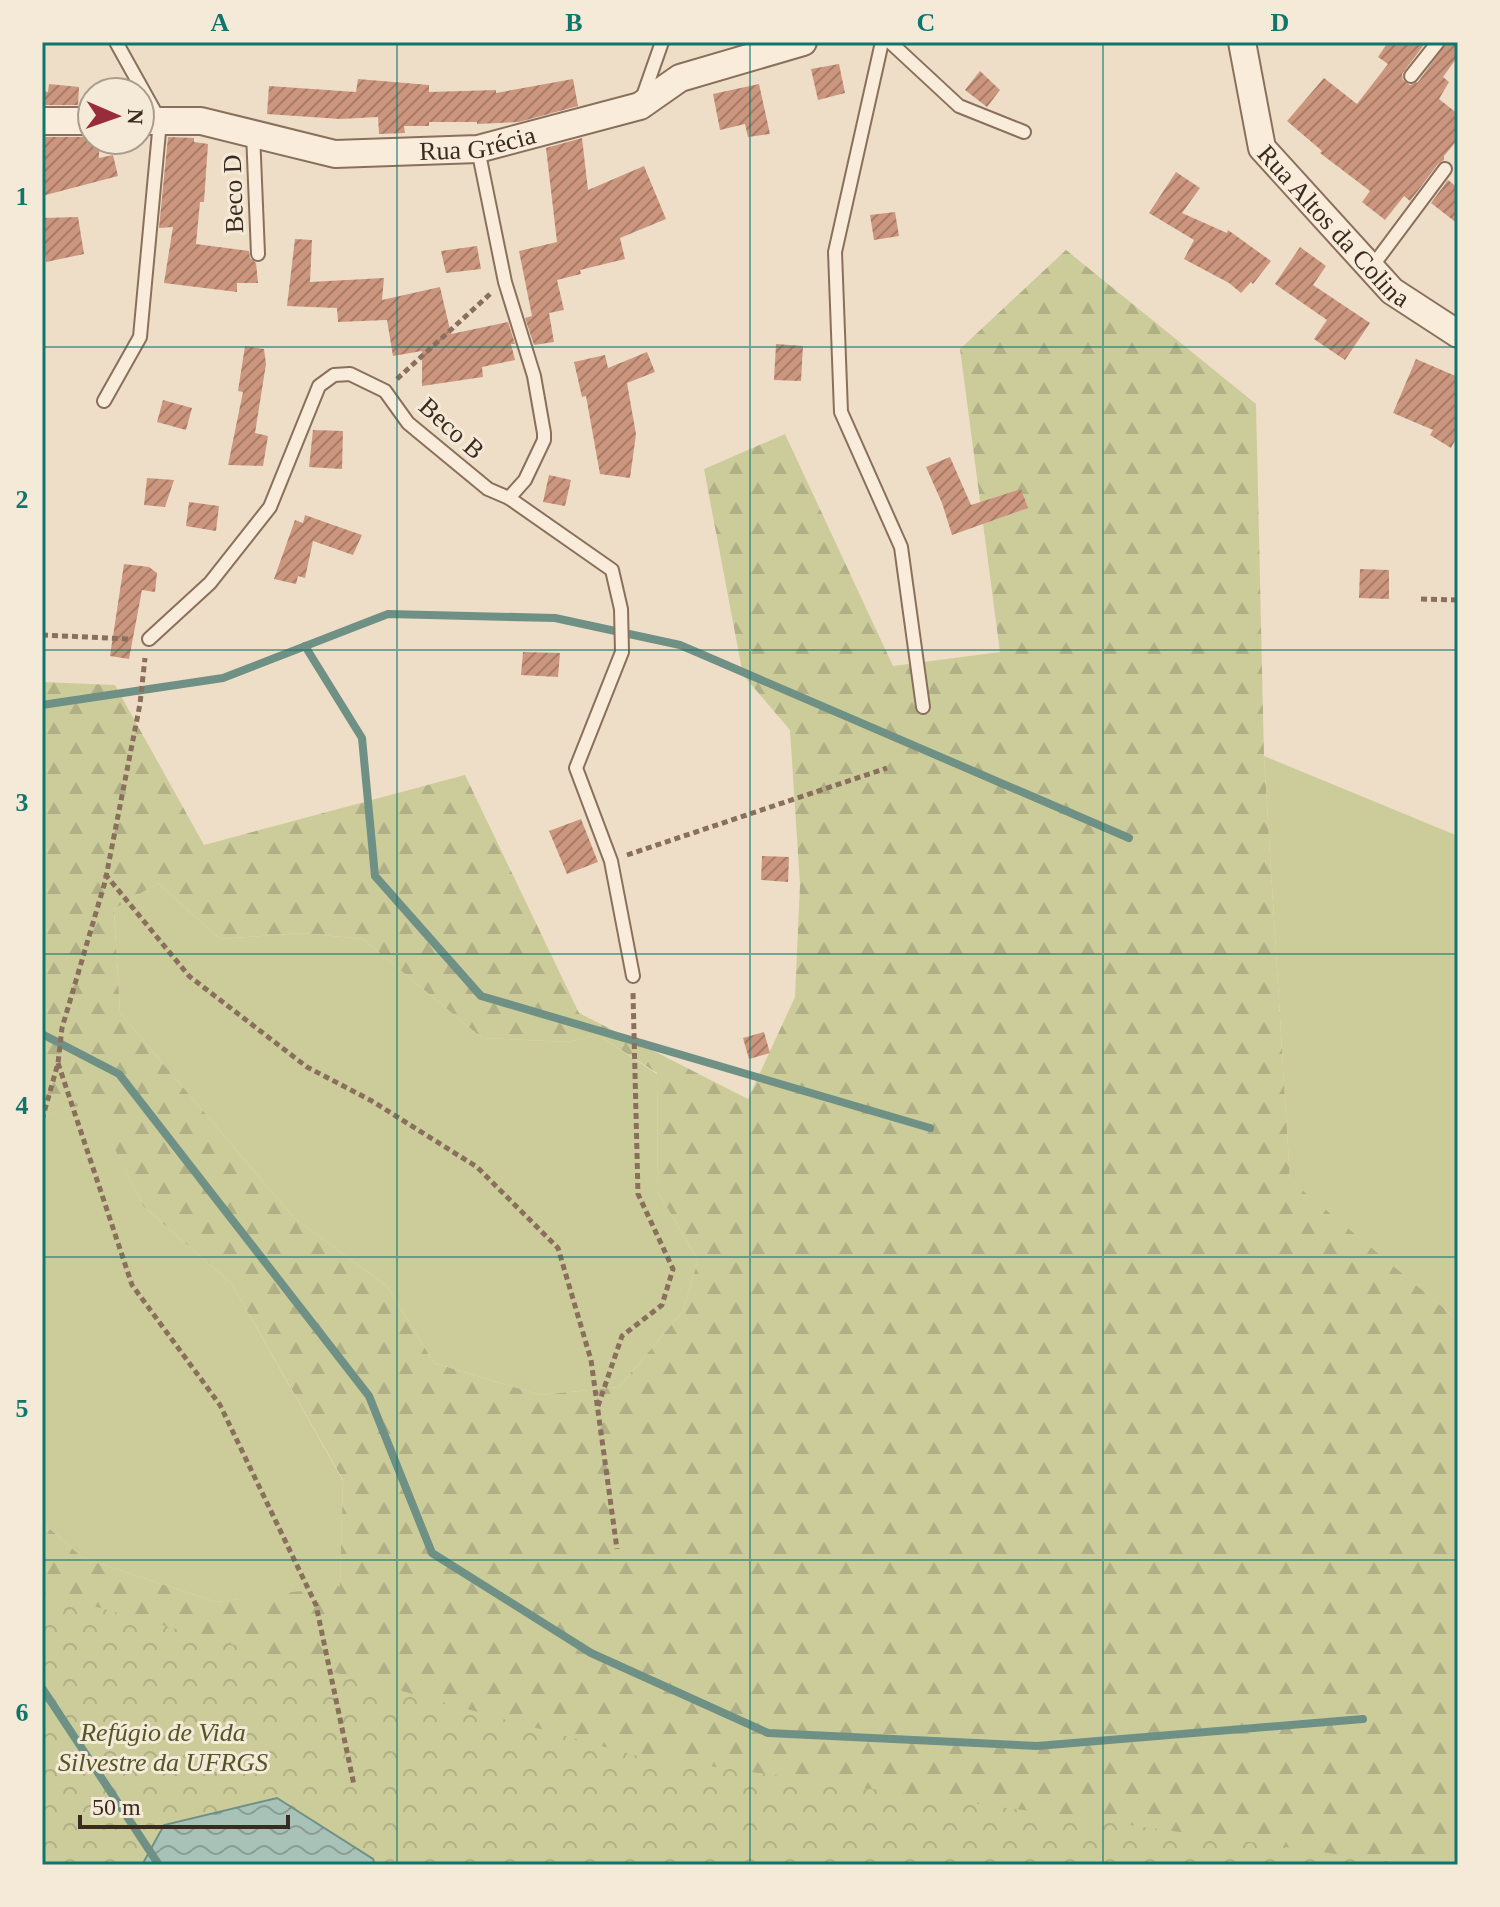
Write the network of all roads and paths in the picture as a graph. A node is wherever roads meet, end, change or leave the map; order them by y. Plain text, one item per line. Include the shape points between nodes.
1 (116, 42) edge
2 (662, 42) edge
3 (803, 42) edge
4 (882, 42) edge
5 (890, 42) edge
6 (1242, 42) edge
7 (1438, 42) edge
8 (131, 76) edge
9 (1411, 76) dead end
10 (640, 106) junction
11 (42, 121) edge
12 (76, 121) edge
13 (156, 121) edge
14 (253, 132) junction
15 (1024, 132) dead end
16 (478, 149) junction
17 (148, 156) edge
18 (1445, 169) dead end
19 (258, 254) dead end
20 (1371, 268) junction
21 (505, 282) junction
22 (1458, 334) edge
23 (385, 391) junction
24 (104, 401) dead end
25 (509, 498) junction
26 (1421, 599) dead end
27 (1458, 600) edge
28 (42, 635) edge
29 (149, 639) joint
30 (142, 674) dead end
31 (923, 707) dead end
32 (887, 768) dead end
33 (611, 861) junction
34 (105, 874) junction
35 (633, 976) joint
36 (58, 1063) junction
37 (42, 1120) edge
38 (598, 1406) junction
39 (617, 1549) dead end
40 (354, 1785) dead end

1 - 8 lane
2 - 10 lane
3 - 10 street, Rua Grécia via 680,78
4 - 31 lane via 835,252 841,412 901,547
5 - 15 lane via 959,106
6 - 20 street, Rua Altos da Colina via 1262,148
7 - 9 lane
10 - 16 street, Rua Grécia
11 - 12 street
13 - 14 street, Rua Grécia via 201,121
14 - 16 street, Rua Grécia via 335,154
14 - 19 lane, Beco D
16 - 21 lane
17 - 24 lane via 140,337
18 - 20 lane
20 - 22 street, Rua Altos da Colina via 1392,291
21 - 23 path
21 - 25 lane via 534,376 545,437 525,480
23 - 25 lane, Beco B via 408,423 488,489
23 - 29 lane, Beco B via 350,374 334,375 319,386 270,507 210,583
25 - 33 lane, Beco B via 612,570 621,609 622,652 576,768
26 - 27 path
28 - 29 path
30 - 34 path
32 - 33 path
33 - 35 lane
34 - 36 path via 62,1028
34 - 38 path via 189,976 307,1067 477,1167 558,1248 591,1360
35 - 38 path via 638,1194 673,1269 662,1305 622,1336
36 - 37 path
36 - 40 path via 132,1285 220,1405 316,1605
38 - 39 path

